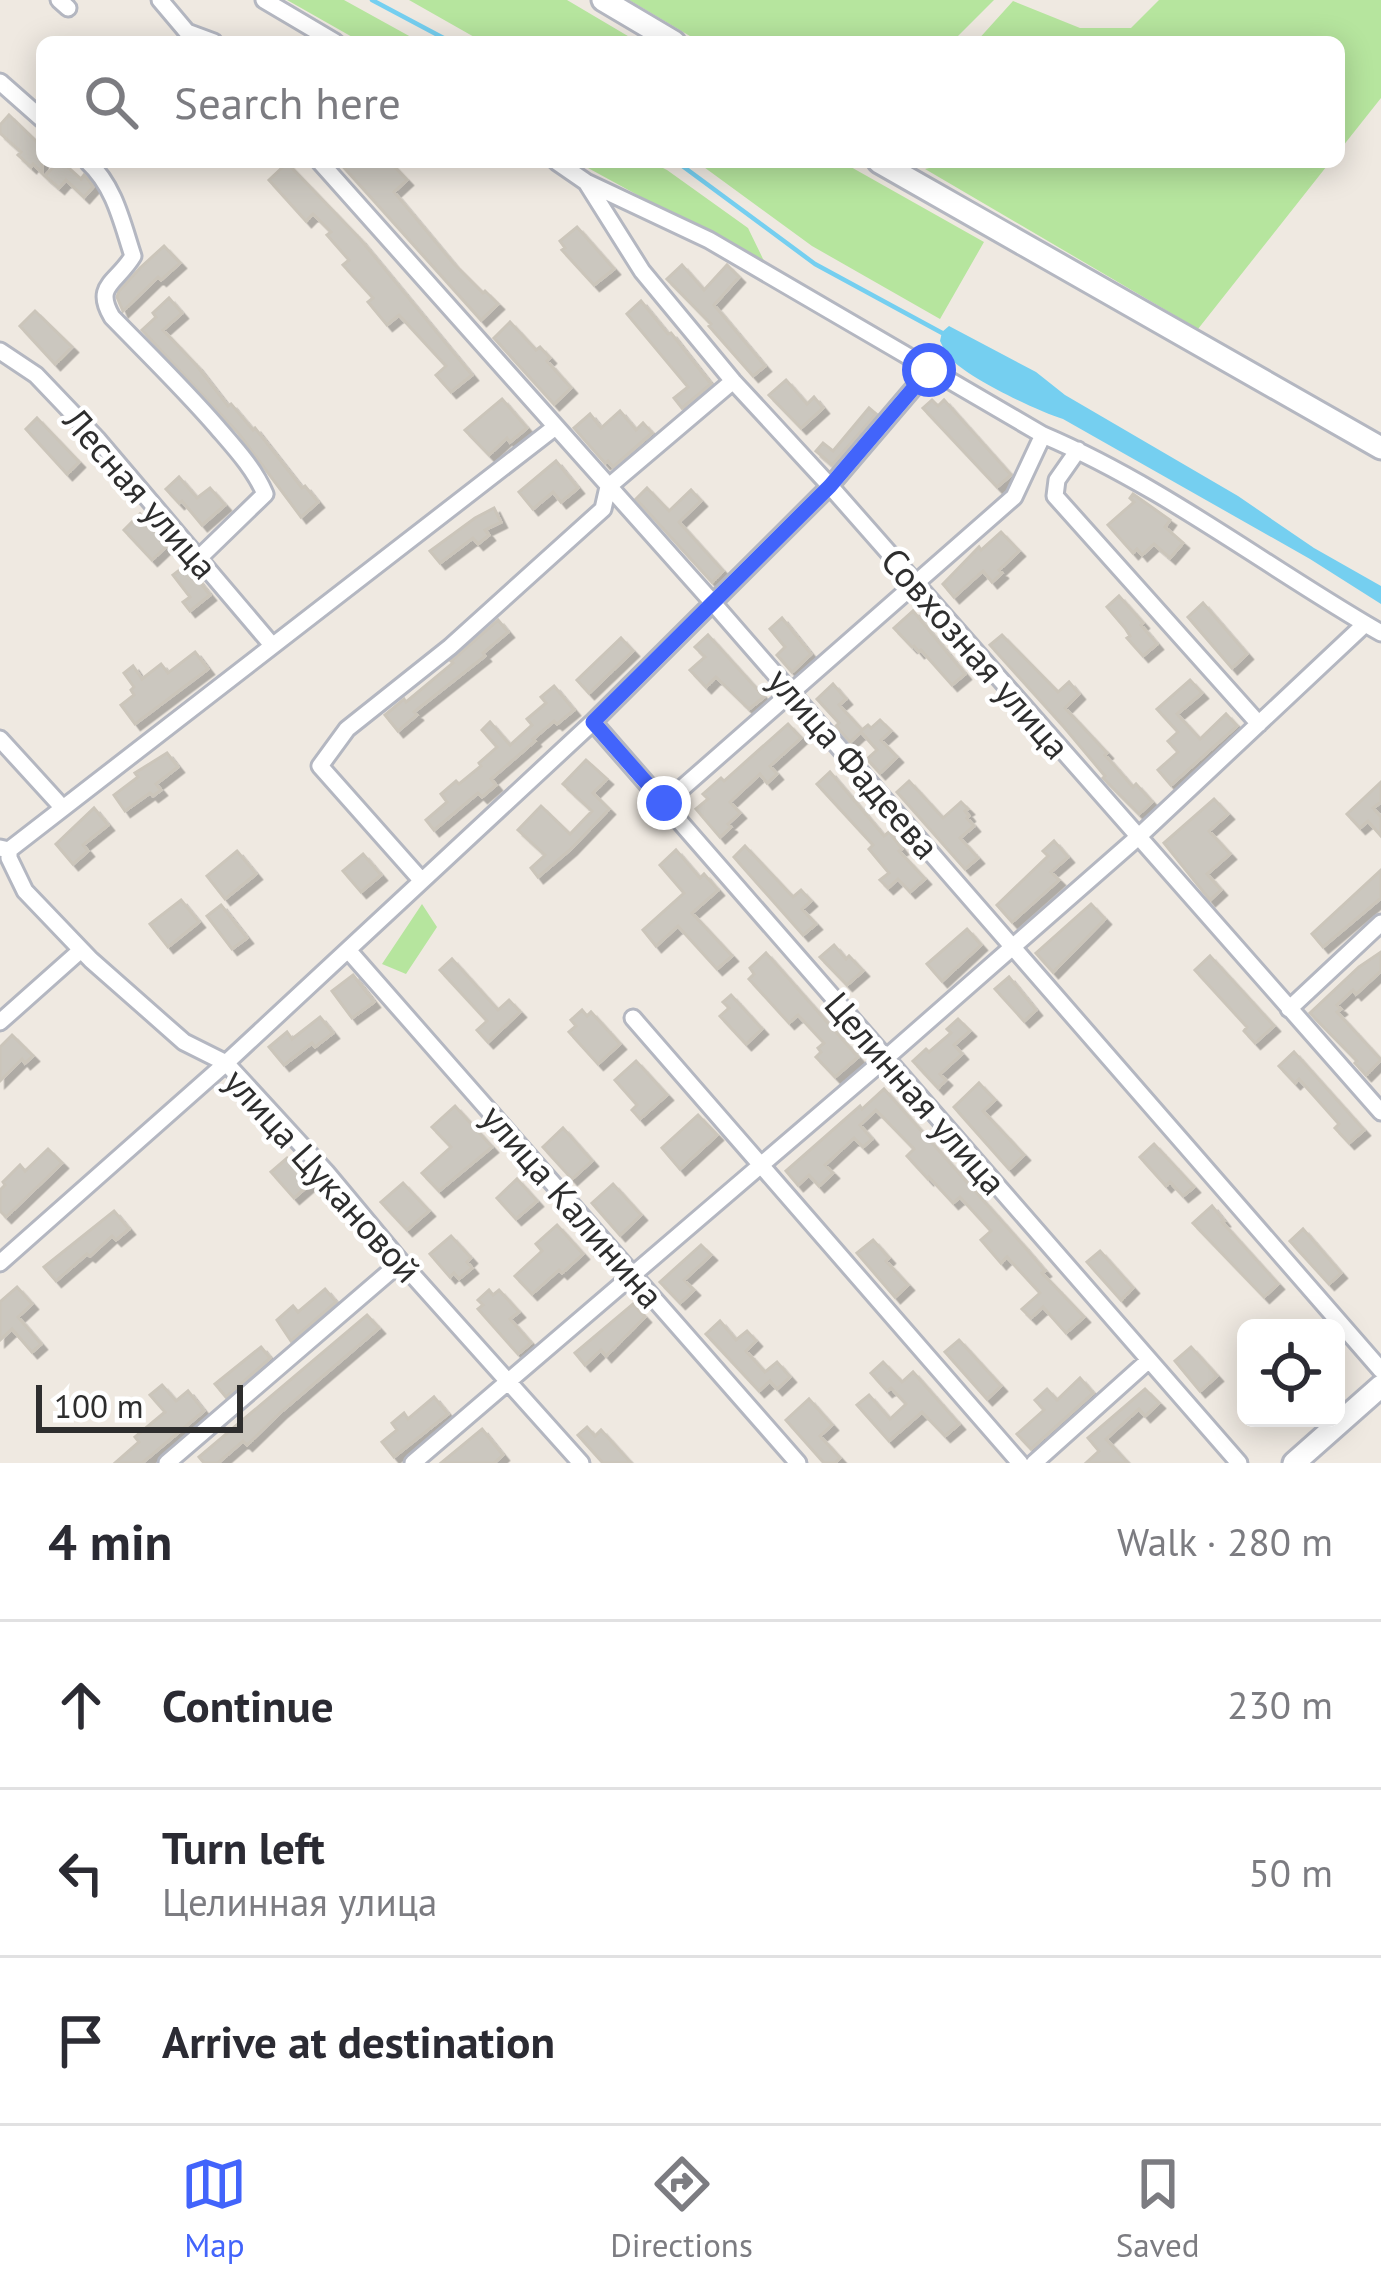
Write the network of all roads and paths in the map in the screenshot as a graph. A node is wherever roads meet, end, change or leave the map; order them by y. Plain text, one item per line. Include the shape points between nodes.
1 (160, 0) edge
2 (263, 0) edge
3 (603, 0) edge
4 (198, 36) edge
5 (324, 36) edge
6 (664, 36) edge
7 (0, 82) edge
8 (36, 114) edge
9 (94, 168) edge
10 (325, 168) edge
11 (565, 168) edge
12 (889, 168) edge
13 (586, 182) junction
14 (0, 351) edge
15 (929, 370) junction
16 (733, 381) junction
17 (554, 428) junction
18 (1043, 435) junction
19 (1381, 448) edge
20 (1078, 450) junction
21 (830, 486) junction
22 (608, 487) junction
23 (200, 558) junction
24 (915, 584) junction
25 (714, 604) junction
26 (1365, 624) junction
27 (1381, 633) edge
28 (272, 645) junction
29 (790, 691) junction
30 (593, 722) junction
31 (1259, 724) junction
32 (0, 739) edge
33 (664, 803) junction
34 (62, 807) junction
35 (1137, 838) junction
36 (4, 849) edge
37 (422, 881) junction
38 (1381, 923) edge
39 (1013, 946) junction
40 (82, 950) junction
41 (348, 950) junction
42 (1289, 1009) junction
43 (633, 1018) dead end
44 (0, 1022) edge
45 (886, 1058) junction
46 (226, 1063) junction
47 (1375, 1093) edge
48 (1381, 1112) edge
49 (762, 1165) junction
50 (401, 1262) junction
51 (0, 1263) edge
52 (633, 1275) junction
53 (1149, 1360) junction
54 (1381, 1370) edge
55 (508, 1382) junction
56 (1381, 1386) edge
57 (167, 1463) edge
58 (413, 1463) edge
59 (580, 1463) edge
60 (798, 1463) edge
61 (1020, 1463) edge
62 (1034, 1463) edge
63 (1239, 1463) edge
64 (1294, 1463) edge

1 - 4 street
2 - 5 street
3 - 6 main road
7 - 8 street
9 - 23 street via 115,199 134,256 103,301 231,443 265,494
10 - 17 street, улица Фадеева
11 - 13 street
12 - 19 main road
13 - 15 street via 710,240
13 - 16 street, Совхозная улица via 642,271
14 - 23 street, Лесная улица via 36,375
15 - 18 street
15 - 21 street
16 - 21 street, Совхозная улица
16 - 22 street
17 - 22 street, улица Фадеева
17 - 28 street
18 - 20 street
18 - 24 street via 1014,497
20 - 26 street
20 - 31 street via 1055,496
21 - 24 street, Совхозная улица
21 - 25 street
22 - 25 street, улица Фадеева
22 - 37 street via 603,509 347,729 320,766
23 - 28 street, Лесная улица
24 - 29 street
24 - 35 street, Совхозная улица
25 - 29 street, улица Фадеева
25 - 30 street
26 - 27 street
26 - 31 street
28 - 34 street
29 - 33 street
29 - 39 street, улица Фадеева
30 - 33 street, Целинная улица
30 - 37 street
31 - 35 street
32 - 34 street
33 - 45 street, Целинная улица
34 - 36 street
35 - 39 street
35 - 42 street, Совхозная улица
36 - 40 street, улица Цукановой via 25,891
37 - 41 street
38 - 42 street
39 - 45 street
39 - 54 street, улица Фадеева
40 - 44 street
40 - 46 street, улица Цукановой via 184,1042
41 - 46 street
41 - 52 street, улица Калинина
42 - 47 street, Совхозная улица
43 - 49 street
45 - 49 street
45 - 53 street, Целинная улица
46 - 50 street, улица Цукановой
46 - 51 street
47 - 48 street, Совхозная улица
49 - 52 street
49 - 61 street
50 - 55 street, улица Цукановой
50 - 57 street
52 - 55 street
52 - 60 street, улица Калинина
53 - 62 street
53 - 63 street, Целинная улица
55 - 58 street
55 - 59 street, улица Цукановой
56 - 64 main road

